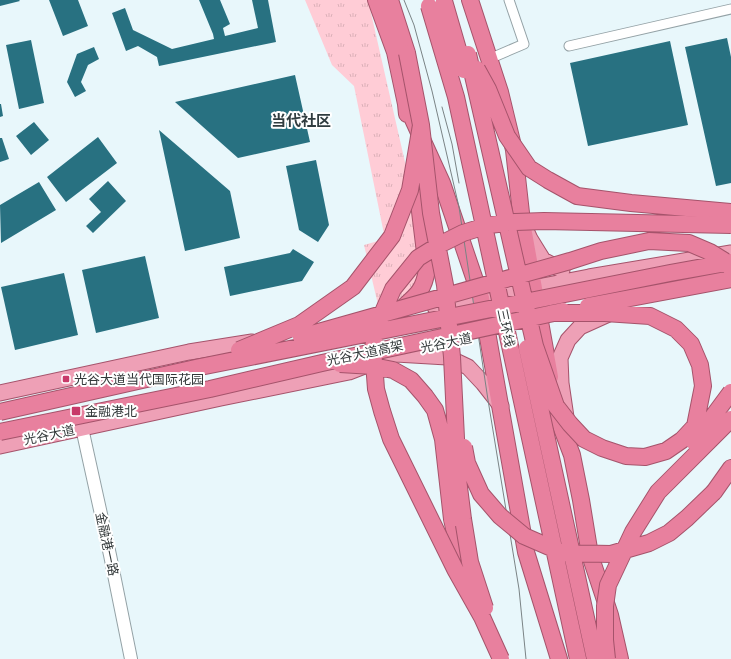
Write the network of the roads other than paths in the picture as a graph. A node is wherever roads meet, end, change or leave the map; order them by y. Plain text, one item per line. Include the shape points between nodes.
1 (376, 0) edge
2 (390, 0) edge
3 (448, 0) edge
4 (470, 0) edge
5 (509, 0) edge
6 (427, 3) edge
7 (731, 9) edge
8 (569, 46) dead end
9 (468, 54) junction
10 (489, 59) junction
11 (406, 104) junction
12 (421, 125) junction
13 (731, 212) edge
14 (522, 222) junction
15 (731, 225) edge
16 (731, 253) edge
17 (731, 262) edge
18 (731, 268) edge
19 (590, 277) junction
20 (731, 279) edge
21 (731, 286) edge
22 (534, 287) junction
23 (481, 298) junction
24 (637, 303) junction
25 (553, 312) junction
26 (396, 314) junction
27 (541, 323) junction
28 (488, 335) junction
29 (395, 354) junction
30 (251, 357) junction
31 (322, 363) junction
32 (200, 367) junction
33 (453, 386) junction
34 (731, 392) edge
35 (0, 393) edge
36 (501, 406) junction
37 (0, 410) edge
38 (731, 419) edge
39 (82, 428) junction
40 (0, 432) edge
41 (0, 446) edge
42 (572, 454) junction
43 (731, 468) edge
44 (658, 492) junction
45 (482, 617) junction
46 (131, 659) edge
47 (501, 659) edge
48 (560, 659) edge
49 (578, 659) edge
50 (595, 659) edge
51 (607, 659) edge
52 (620, 659) edge

1 - 11 highway via 394,52
2 - 12 highway, bridge via 407,53
3 - 9 highway
3 - 50 highway, 三环线, bridge via 470,87
4 - 10 highway
5 - 10 street via 524,44
6 - 49 highway, 三环线, bridge via 456,97
7 - 8 street
9 - 13 highway, bridge via 488,89 507,136 529,168 548,180 578,196
9 - 25 highway, bridge via 535,346 556,406 584,439 626,456 645,457 666,451 682,440 695,426 703,386 700,365 690,344 676,329 650,316
10 - 14 highway via 514,150
11 - 23 highway via 442,183
11 - 26 highway via 427,269 426,280 418,295
12 - 32 highway, bridge via 410,190 392,236 353,287 299,325
12 - 33 highway, bridge via 431,213 445,285
14 - 19 main road via 542,260 565,271
14 - 22 highway
15 - 45 highway, bridge via 544,221 489,225 463,233 418,258 392,289 376,328 373,349 376,389 382,411 391,439 455,569
16 - 19 main road
17 - 30 highway, 光谷大道高架, bridge
18 - 30 highway, bridge via 710,252 688,243 649,241 601,251 297,338
19 - 22 main road
20 - 25 highway, 光谷大道高架, bridge
21 - 24 main road, 光谷大道
22 - 23 main road
22 - 27 highway
23 - 26 main road
23 - 28 highway
24 - 27 main road, 光谷大道
24 - 42 main road via 580,327 568,340 560,358 561,383
25 - 31 highway, 光谷大道高架, bridge
26 - 35 main road via 355,324 189,352
27 - 28 main road, 光谷大道
27 - 42 highway via 558,418
28 - 29 main road, 光谷大道
28 - 36 highway
29 - 36 main road via 447,357 468,367
29 - 39 main road, 光谷大道 via 349,372
30 - 32 highway, 光谷大道高架, bridge
31 - 40 highway, 光谷大道高架, bridge
31 - 45 highway, bridge via 373,366 393,370 411,380 435,410 443,439 452,519 462,566
32 - 37 highway, 光谷大道高架, bridge
33 - 43 highway, bridge via 467,463 481,494 500,516 524,536 564,552 611,554 669,533 714,492
33 - 47 highway, bridge via 458,479 470,562
34 - 44 highway, bridge
36 - 48 highway via 526,552
38 - 44 highway, bridge
39 - 41 main road, 光谷大道
39 - 46 street, 金融港一路
42 - 52 highway via 590,555 610,615
44 - 51 highway, bridge via 632,532 608,585 605,606
45 - 47 highway, bridge

